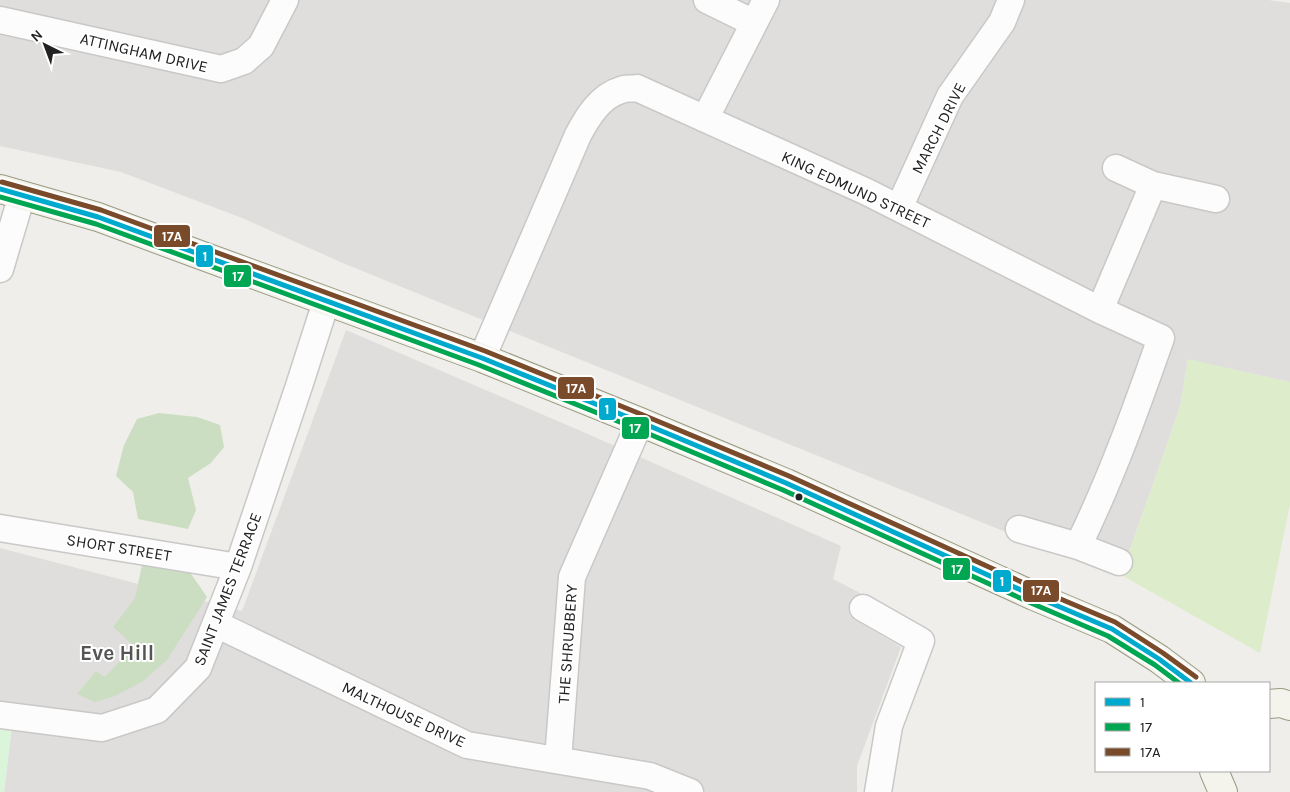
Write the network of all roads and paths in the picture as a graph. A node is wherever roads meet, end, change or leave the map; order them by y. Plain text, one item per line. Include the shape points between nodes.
1 (284, 0) edge
2 (707, 0) edge
3 (766, 0) edge
4 (1011, 0) edge
5 (0, 20) edge
6 (754, 23) junction
7 (705, 119) junction
8 (1116, 168) dead end
9 (1153, 185) junction
10 (11, 192) edge
11 (1216, 199) dead end
12 (899, 208) junction
13 (0, 269) edge
14 (326, 302) junction
15 (1100, 310) junction
16 (482, 358) junction
17 (640, 422) junction
18 (0, 528) edge
19 (1019, 529) dead end
20 (1078, 546) junction
21 (1119, 562) dead end
22 (238, 567) junction
23 (863, 608) dead end
24 (216, 624) junction
25 (1159, 659) junction
26 (1175, 682) edge
27 (1189, 682) edge
28 (1270, 704) edge
29 (1290, 706) edge
30 (0, 715) edge
31 (558, 760) junction
32 (1214, 772) edge
33 (690, 792) edge
34 (878, 792) edge
35 (1223, 792) edge

1 - 5 street, ATTINGHAM DRIVE via 261,46 244,61 221,69
2 - 6 street
3 - 6 street
4 - 12 street, MARCH DRIVE via 1002,22 950,96
6 - 7 street
7 - 12 street, KING EDMUND STREET
7 - 16 street, KING EDMUND STREET via 636,88 610,95 589,115
8 - 9 street
9 - 11 street
9 - 15 street
10 - 13 street
10 - 14 main road via 98,217
12 - 15 street, KING EDMUND STREET
14 - 16 main road
14 - 22 street, SAINT JAMES TERRACE
15 - 20 street, KING EDMUND STREET via 1161,338 1135,411
16 - 17 main road
17 - 25 main road via 786,483 1112,629
17 - 31 street, THE SHRUBBERY via 572,578
18 - 22 street, SHORT STREET
19 - 20 street
20 - 21 street
22 - 24 street, SAINT JAMES TERRACE
23 - 34 street via 921,642 888,726
24 - 30 street, SAINT JAMES TERRACE via 198,668 157,710 102,728
24 - 31 street, MALTHOUSE DRIVE via 467,745
25 - 26 main road
25 - 27 main road
28 - 29 main road
31 - 33 street, MALTHOUSE DRIVE via 650,776
32 - 35 main road

